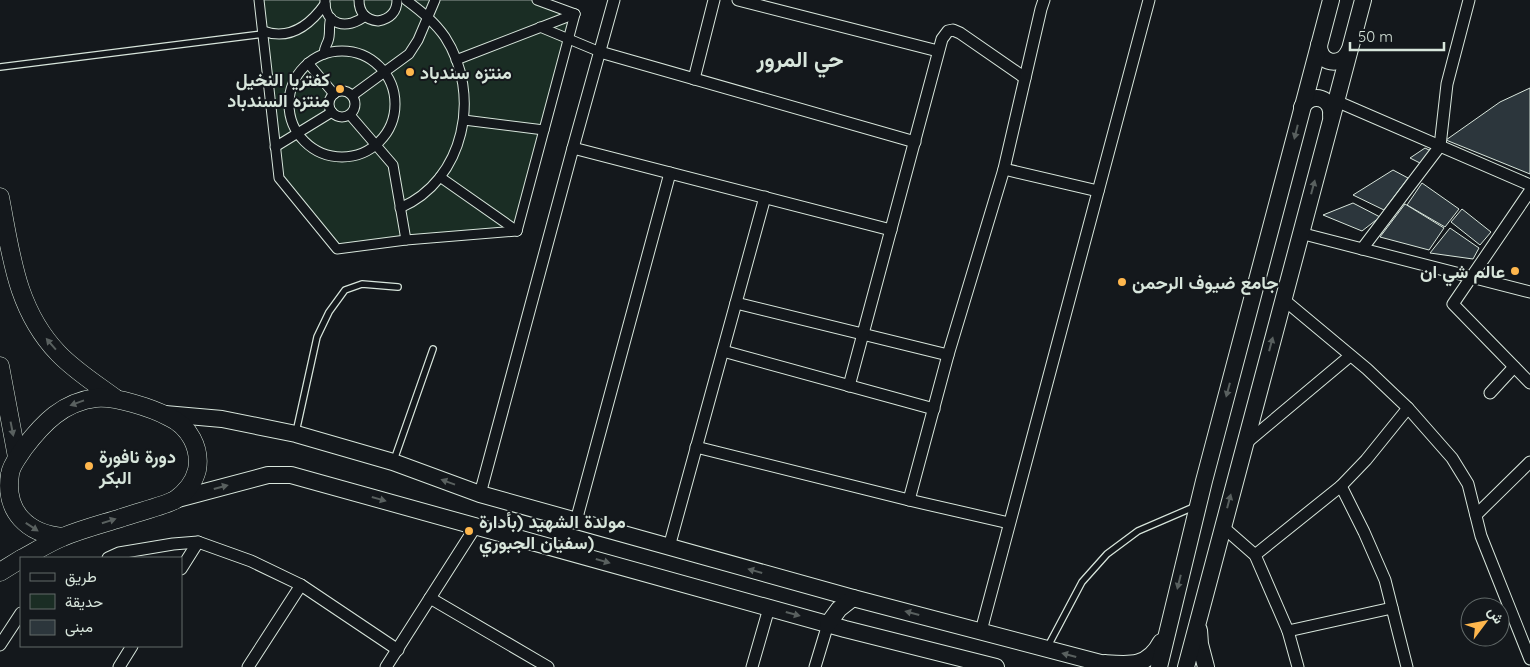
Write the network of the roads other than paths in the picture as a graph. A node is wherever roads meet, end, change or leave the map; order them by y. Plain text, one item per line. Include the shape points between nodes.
1 (259, 0) edge
2 (359, 0) edge
3 (397, 0) edge
4 (406, 0) edge
5 (435, 0) edge
6 (537, 0) edge
7 (614, 0) edge
8 (714, 0) edge
9 (738, 0) edge
10 (1044, 0) edge
11 (1149, 0) edge
12 (1331, 0) edge
13 (1362, 0) edge
14 (1469, 0) edge
15 (325, 2) edge
16 (574, 14) junction
17 (365, 16) junction
18 (330, 18) junction
19 (429, 18) junction
20 (540, 27) junction
21 (263, 32) junction
22 (568, 39) junction
23 (1319, 45) junction
24 (938, 51) junction
25 (1349, 51) junction
26 (600, 52) junction
27 (324, 54) junction
28 (456, 60) junction
29 (308, 63) junction
30 (0, 67) edge
31 (384, 72) junction
32 (1025, 78) junction
33 (694, 79) junction
34 (334, 94) junction
35 (353, 95) junction
36 (1336, 100) junction
37 (1302, 107) junction
38 (332, 112) junction
39 (350, 115) junction
40 (1331, 116) junction
41 (464, 120) junction
42 (544, 130) junction
43 (298, 134) junction
44 (915, 142) junction
45 (375, 145) junction
46 (1440, 146) junction
47 (275, 147) junction
48 (573, 148) junction
49 (1004, 169) junction
50 (670, 173) junction
51 (440, 177) junction
52 (1530, 185) edge
53 (1098, 191) junction
54 (1530, 191) edge
55 (0, 198) edge
56 (765, 198) junction
57 (400, 208) junction
58 (891, 230) junction
59 (517, 231) junction
60 (1300, 234) junction
61 (406, 240) junction
62 (1362, 249) junction
63 (1471, 276) junction
64 (398, 287) dead end
65 (1530, 292) edge
66 (1283, 299) junction
67 (736, 302) junction
68 (863, 334) junction
69 (433, 349) dead end
70 (723, 351) junction
71 (948, 355) junction
72 (1350, 356) junction
73 (1514, 367) junction
74 (0, 370) edge
75 (1530, 383) edge
76 (849, 386) junction
77 (1490, 393) dead end
78 (115, 398) junction
79 (1408, 408) junction
80 (934, 409) junction
81 (164, 414) junction
82 (296, 434) junction
83 (1245, 444) junction
84 (696, 447) junction
85 (17, 457) junction
86 (393, 462) junction
87 (1530, 462) edge
88 (1341, 486) junction
89 (5, 491) edge
90 (480, 494) junction
91 (174, 500) junction
92 (909, 500) junction
93 (1198, 505) junction
94 (1476, 515) junction
95 (576, 521) junction
96 (1009, 522) junction
97 (476, 526) junction
98 (1222, 527) junction
99 (63, 537) junction
100 (198, 542) junction
101 (669, 547) junction
102 (1255, 555) junction
103 (26, 557) edge
104 (110, 557) edge
105 (20, 560) edge
106 (1184, 561) junction
107 (182, 567) edge
108 (1211, 569) junction
109 (0, 572) edge
110 (301, 585) junction
111 (430, 598) junction
112 (853, 598) junction
113 (769, 608) junction
114 (1392, 608) junction
115 (20, 615) edge
116 (1198, 620) junction
117 (828, 624) junction
118 (1168, 626) junction
119 (981, 631) junction
120 (1288, 631) junction
121 (1527, 643) edge
122 (0, 645) edge
123 (131, 647) edge
124 (1046, 648) junction
125 (398, 650) junction
126 (1530, 659) edge
127 (1100, 663) junction
128 (119, 667) edge
129 (248, 667) edge
130 (386, 667) edge
131 (548, 667) edge
132 (752, 667) edge
133 (815, 667) edge
134 (996, 667) edge
135 (1116, 667) edge
136 (1159, 667) edge
137 (1186, 667) edge
138 (1206, 667) edge
139 (1298, 667) edge
140 (1407, 667) edge

1 - 21 street
2 - 17 street
3 - 17 street via 394,12 388,18 378,21
4 - 19 street
5 - 19 street
6 - 16 street
7 - 26 street
8 - 33 street
9 - 24 street
10 - 32 street
11 - 53 street
12 - 23 main road
13 - 25 main road
14 - 46 street via 1446,84
15 - 18 street
15 - 21 street via 308,24 295,32 279,35
16 - 20 street
16 - 22 street
17 - 18 street via 348,25
18 - 27 street
19 - 28 street
19 - 31 street via 409,54
20 - 22 street
20 - 28 street
21 - 30 lane
21 - 47 street
22 - 26 street
22 - 42 street
23 - 25 main road via 1323,58 1331,62 1344,59
23 - 37 main road
24 - 32 street via 942,39 953,30
24 - 44 street
25 - 36 main road
26 - 33 street
26 - 48 street
27 - 29 street
27 - 31 street via 343,51 361,55
28 - 41 street via 465,101
29 - 34 street
29 - 43 street via 295,78 289,96 290,116
31 - 35 street
31 - 45 street via 393,90 394,111 388,130
32 - 49 street
33 - 44 street
34 - 35 street via 344,90
34 - 38 street via 329,102
35 - 39 street via 356,106
36 - 40 main road
36 - 46 street
37 - 40 main road via 1308,100 1321,98 1331,107
37 -> 93 main road
38 - 39 street via 340,117
38 - 43 street
39 - 45 street
60 -> 40 main road
41 - 42 street
41 - 51 street via 456,150
42 - 59 street
43 - 45 street via 320,152 339,157 358,154
43 - 47 street
44 - 58 street
45 - 57 street via 392,165
46 - 52 street
46 - 62 street
47 - 61 street via 278,178 337,249
48 - 50 street
48 - 90 street
49 - 53 street
49 - 71 street
50 - 56 street
50 - 95 street
51 - 57 street via 415,200
51 - 59 street
53 - 96 street
54 - 63 street
78 -> 55 main road via 58,354 33,320 17,282
56 - 58 street
56 - 67 street
57 - 61 street
58 - 68 street
59 - 61 street
60 - 62 street
60 - 66 main road
62 - 63 street
63 - 65 street
63 - 73 street via 1453,304
64 - 82 lane via 362,284 344,290 317,337
66 - 72 street
83 -> 66 main road
67 - 68 street
67 - 70 street
68 - 71 street
68 - 76 street
69 - 86 lane
70 - 76 street
70 - 84 street
71 - 80 street
72 - 79 street
72 - 83 street
73 - 75 street
73 - 77 street
74 -> 85 main road
76 - 80 street
78 - 81 main road
78 -> 85 main road via 80,401 64,408 49,418
79 - 88 street
79 - 94 street via 1452,458 1468,484
80 - 92 street
81 - 82 main road via 222,419
81 - 91 main road via 187,432 198,458 193,481
82 - 86 main road
98 -> 83 main road
84 - 92 street
84 - 101 street
85 - 89 main road
90 -> 86 main road
87 - 94 street
88 - 102 street
88 - 114 street via 1385,580
89 -> 99 main road via 25,523 43,534
90 - 95 main road
91 -> 97 main road via 268,475 291,475
99 -> 91 main road
92 - 96 street
93 - 106 main road
93 - 124 lane via 1138,531 1106,554 1082,582
94 - 121 street via 1481,536
95 - 101 main road
96 - 119 street
97 - 111 street
97 -> 113 main road
98 - 102 street
98 - 108 main road
99 - 103 main road
100 - 104 street
100 - 107 street
100 - 110 street
112 -> 101 main road
102 - 120 street
105 - 109 main road
106 - 108 main road
106 -> 118 main road
108 - 116 main road
110 - 125 street
110 - 129 street
111 - 125 street
111 - 131 street
112 - 117 main road
119 -> 112 main road
113 -> 117 main road
113 - 132 street
114 - 120 street
114 - 140 street
115 - 122 street
116 - 137 main road
116 - 138 main road
117 - 133 street
117 - 134 main road
118 - 127 main road via 1150,658 1130,665
118 - 136 main road
119 - 124 main road
120 - 139 street
121 - 126 street
123 - 128 street
127 -> 124 main road
125 - 130 street
127 - 135 main road

